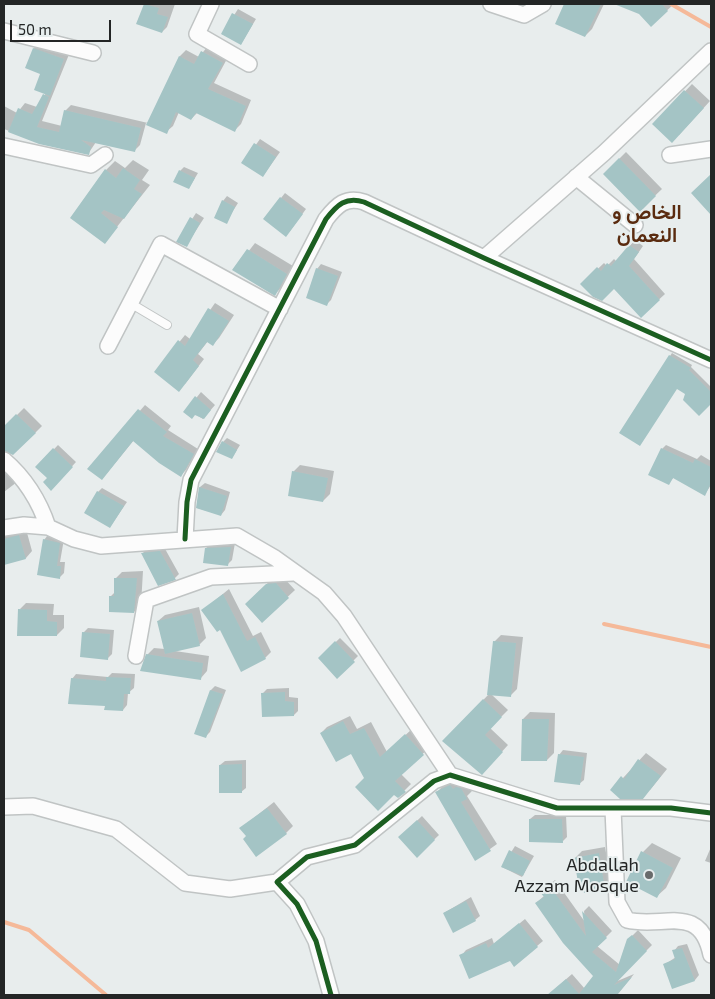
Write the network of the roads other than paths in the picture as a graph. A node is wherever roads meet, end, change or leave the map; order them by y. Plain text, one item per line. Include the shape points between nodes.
1 (211, 4) edge
2 (491, 4) edge
3 (542, 4) edge
4 (4, 31) edge
5 (711, 51) edge
6 (93, 54) dead end
7 (249, 64) dead end
8 (4, 146) edge
9 (711, 148) edge
10 (105, 155) dead end
11 (670, 155) dead end
12 (576, 177) junction
13 (635, 225) dead end
14 (484, 258) junction
15 (130, 303) junction
16 (280, 309) junction
17 (167, 325) dead end
18 (108, 346) dead end
19 (711, 360) edge
20 (4, 460) edge
21 (48, 527) junction
22 (4, 528) edge
23 (185, 539) junction
24 (293, 573) junction
25 (136, 656) dead end
26 (450, 774) junction
27 (4, 807) edge
28 (614, 809) junction
29 (711, 813) edge
30 (277, 882) junction
31 (711, 955) edge
32 (331, 995) edge

1 - 7 street via 197,34
2 - 3 street via 524,15
4 - 6 street
5 - 12 street
8 - 10 street via 90,165
9 - 11 street
12 - 13 street
12 - 14 street
14 - 16 street via 364,202 346,200 326,219
14 - 19 street
15 - 16 street via 161,244
15 - 17 lane
15 - 18 street
16 - 23 street via 191,480
20 - 21 street via 22,476 42,509
21 - 22 street
21 - 23 street via 74,539 102,546
23 - 24 street via 237,536 275,558
24 - 25 street via 211,577 146,600
24 - 26 street via 324,593 344,616
26 - 28 street via 557,808
26 - 30 street via 426,786 390,820 355,846 307,857
27 - 30 street via 33,806 116,829 185,883 230,889
28 - 29 street via 671,808
28 - 31 street via 617,902 627,920 641,924 675,920 689,922 703,931
30 - 32 street via 297,904 316,941

